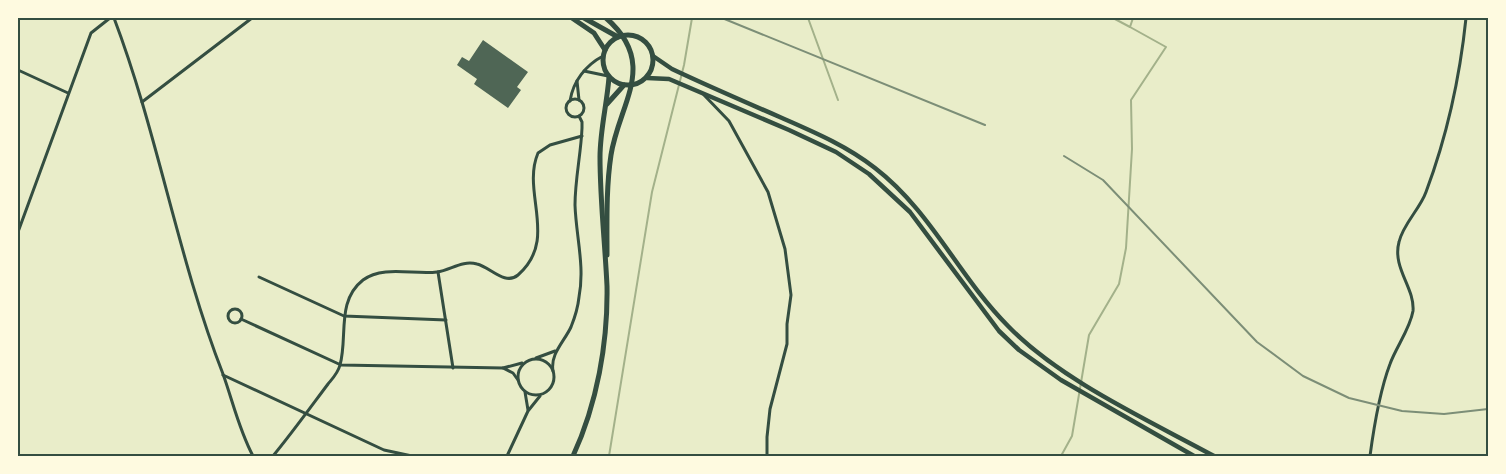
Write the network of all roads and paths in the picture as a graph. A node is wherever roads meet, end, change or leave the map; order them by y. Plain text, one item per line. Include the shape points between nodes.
1 (110, 18) edge
2 (114, 18) edge
3 (252, 18) edge
4 (572, 18) edge
5 (584, 18) edge
6 (606, 18) edge
7 (1466, 18) edge
8 (618, 37) junction
9 (604, 53) junction
10 (653, 56) junction
11 (18, 70) edge
12 (584, 71) junction
13 (609, 77) junction
14 (646, 78) junction
15 (577, 81) junction
16 (626, 86) junction
17 (702, 92) junction
18 (68, 93) junction
19 (578, 100) junction
20 (570, 101) junction
21 (142, 102) junction
22 (607, 104) junction
23 (579, 116) junction
24 (582, 136) junction
25 (18, 232) edge
26 (438, 272) junction
27 (259, 278) dead end
28 (607, 285) junction
29 (344, 316) junction
30 (241, 319) junction
31 (446, 320) junction
32 (556, 351) junction
33 (535, 358) junction
34 (527, 361) junction
35 (340, 364) junction
36 (453, 368) junction
37 (503, 368) junction
38 (553, 371) junction
39 (223, 376) junction
40 (519, 383) junction
41 (523, 389) junction
42 (545, 392) junction
43 (528, 411) junction
44 (308, 414) junction
45 (253, 456) edge
46 (273, 456) edge
47 (412, 456) edge
48 (507, 456) edge
49 (573, 456) edge
50 (767, 456) edge
51 (1194, 456) edge
52 (1214, 456) edge
53 (1370, 456) edge

1 - 18 street via 91,33
2 - 21 street
3 - 21 street
4 - 9 main road via 594,34
5 - 8 main road
6 - 28 main road via 624,40 632,62 633,77 611,157
7 - 53 street via 1456,85 1433,173 1421,204 1399,240 1398,260 1413,308 1412,317 1389,365
8 - 9 main road
8 - 10 main road via 627,35 644,40
9 - 12 street
9 - 13 main road via 604,66
10 - 14 main road via 652,68
10 - 52 main road via 672,69 822,136 884,174 912,202 988,304 1029,346 1070,375
11 - 18 street
12 - 13 street
12 - 15 street
13 - 16 main road
13 - 22 main road
14 - 16 main road
14 - 17 main road via 669,79
15 - 19 street
15 - 20 street
16 - 22 main road
17 - 50 street via 730,121 768,192 785,249 792,294 787,344 770,409
17 - 51 main road via 836,152 869,174 910,212 999,331 1019,350 1061,380
18 - 25 street
19 - 20 street
19 - 23 street via 584,110
20 - 23 street via 568,114
21 - 39 street
22 - 28 main road via 600,153
23 - 24 street
24 - 26 street via 550,145 538,153 534,169 538,235 534,254 524,269 511,278 477,264 463,263
24 - 32 street via 575,205 581,263 580,296 572,325
26 - 29 street via 387,272 364,279 351,295
26 - 31 street
27 - 29 street
28 - 49 main road via 600,366 589,413
29 - 31 street
29 - 35 street
30 - 30 street via 238,310 228,313 232,322
30 - 35 street
31 - 36 street
32 - 33 street
32 - 38 street
33 - 34 street
33 - 38 street via 548,363
34 - 37 street
34 - 40 street via 520,368
35 - 36 street
35 - 44 street
36 - 37 street
37 - 40 street via 513,373
38 - 42 street via 552,386
39 - 44 street
39 - 45 street
40 - 41 street
41 - 42 street via 530,394
41 - 43 street
42 - 43 street
43 - 48 street
44 - 46 street
44 - 47 street via 384,450

